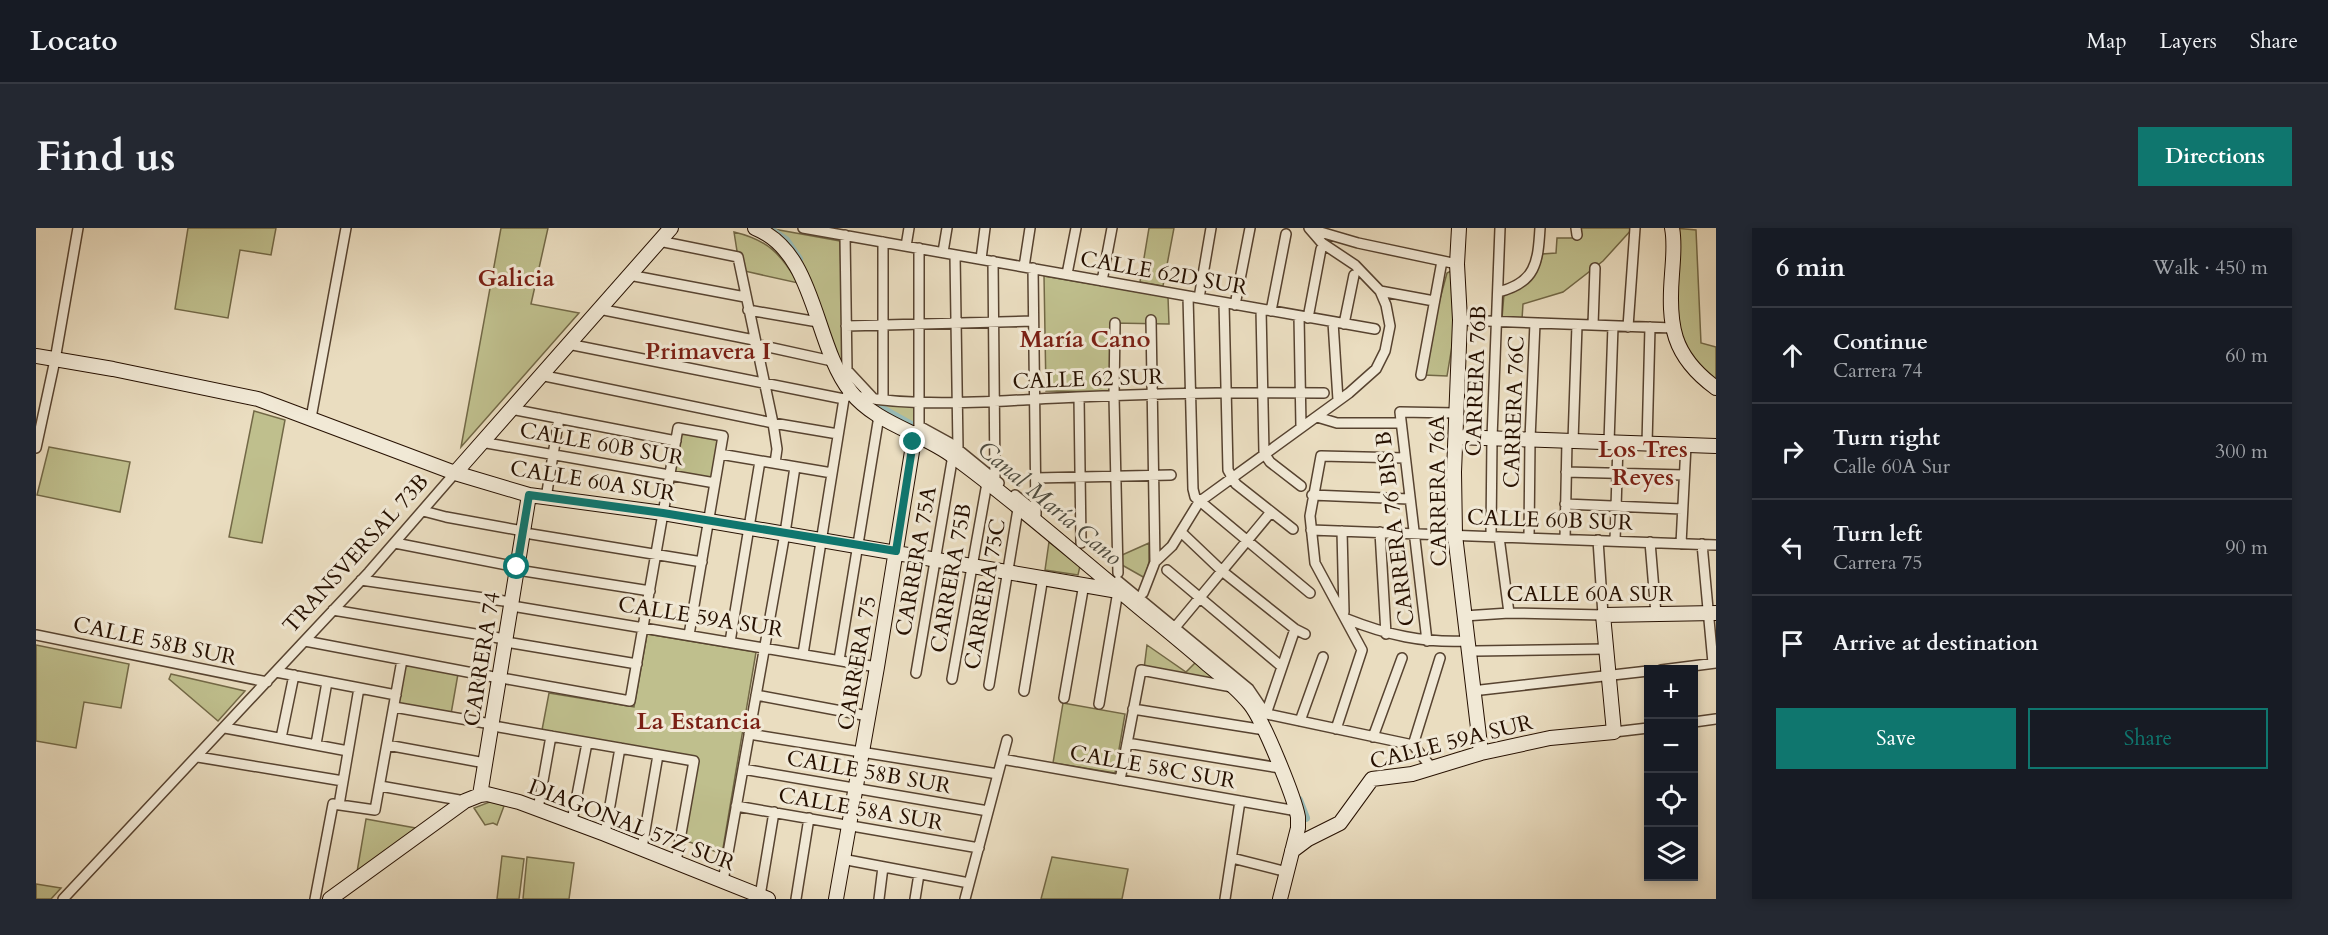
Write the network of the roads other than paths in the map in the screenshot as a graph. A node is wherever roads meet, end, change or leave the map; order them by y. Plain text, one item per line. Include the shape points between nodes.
1 (78, 228) edge
2 (346, 228) edge
3 (671, 228) edge
4 (755, 228) edge
5 (803, 228) edge
6 (871, 228) edge
7 (909, 228) edge
8 (947, 228) edge
9 (985, 228) edge
10 (1030, 228) edge
11 (1076, 228) edge
12 (1112, 228) edge
13 (1211, 228) edge
14 (1250, 228) edge
15 (1308, 228) edge
16 (1459, 228) edge
17 (1500, 228) edge
18 (1540, 228) edge
19 (1672, 228) edge
20 (1635, 229) edge
21 (835, 231) edge
22 (1286, 234) dead end
23 (845, 236) junction
24 (869, 240) junction
25 (659, 241) junction
26 (883, 242) junction
27 (906, 246) junction
28 (919, 248) junction
29 (1321, 249) dead end
30 (943, 252) junction
31 (956, 255) junction
32 (981, 259) junction
33 (993, 261) junction
34 (1442, 261) junction
35 (1457, 264) junction
36 (1028, 267) junction
37 (1595, 268) dead end
38 (1067, 274) junction
39 (629, 275) junction
40 (1354, 275) dead end
41 (1102, 281) junction
42 (1380, 291) junction
43 (1498, 291) junction
44 (1188, 296) junction
45 (745, 297) junction
46 (1199, 298) junction
47 (1434, 301) junction
48 (1224, 303) junction
49 (1235, 305) junction
50 (599, 309) junction
51 (748, 310) junction
52 (1266, 310) junction
53 (1303, 317) junction
54 (1151, 320) dead end
55 (1460, 320) junction
56 (1033, 321) junction
57 (818, 322) junction
58 (993, 322) junction
59 (1333, 322) junction
60 (1497, 322) junction
61 (956, 323) junction
62 (1115, 323) dead end
63 (1535, 323) junction
64 (919, 324) junction
65 (1344, 324) junction
66 (883, 325) junction
67 (1577, 325) junction
68 (1593, 325) junction
69 (846, 326) junction
70 (1613, 326) junction
71 (1628, 327) junction
72 (1650, 327) junction
73 (1673, 328) junction
74 (1375, 329) dead end
75 (754, 342) junction
76 (568, 344) junction
77 (36, 357) edge
78 (55, 360) junction
79 (832, 361) junction
80 (540, 375) junction
81 (1421, 375) dead end
82 (764, 384) junction
83 (1716, 388) edge
84 (1300, 393) junction
85 (1324, 393) dead end
86 (1227, 394) junction
87 (1263, 394) junction
88 (849, 395) junction
89 (1191, 395) junction
90 (1114, 396) junction
91 (1152, 396) junction
92 (1079, 397) junction
93 (1034, 399) junction
94 (879, 400) junction
95 (994, 400) junction
96 (1338, 400) junction
97 (919, 401) junction
98 (958, 401) junction
99 (511, 408) junction
100 (1456, 413) junction
101 (879, 416) junction
102 (1317, 417) junction
103 (311, 418) junction
104 (559, 418) junction
105 (773, 423) junction
106 (1401, 423) junction
107 (1301, 427) junction
108 (917, 430) junction
109 (838, 434) junction
110 (1455, 437) junction
111 (1492, 438) junction
112 (1530, 439) junction
113 (676, 441) junction
114 (1570, 441) junction
115 (482, 442) junction
116 (1613, 442) junction
117 (1647, 444) junction
118 (1686, 445) junction
119 (1716, 446) edge
120 (36, 448) edge
121 (956, 452) junction
122 (1264, 453) junction
123 (554, 454) junction
124 (720, 454) junction
125 (1405, 458) junction
126 (760, 460) junction
127 (775, 463) junction
128 (795, 467) junction
129 (1566, 472) junction
130 (455, 473) junction
131 (832, 473) junction
132 (1616, 473) junction
133 (670, 475) junction
134 (1684, 475) junction
135 (1154, 476) junction
136 (1171, 476) dead end
137 (1080, 477) junction
138 (1116, 477) junction
139 (1231, 477) junction
140 (1036, 478) junction
141 (991, 481) junction
142 (715, 483) junction
143 (1301, 486) dead end
144 (1312, 495) junction
145 (537, 496) junction
146 (1409, 499) junction
147 (1199, 502) junction
148 (1565, 504) junction
149 (1615, 506) junction
150 (1018, 509) junction
151 (1682, 509) junction
152 (423, 511) junction
153 (1271, 512) junction
154 (663, 513) junction
155 (1036, 518) junction
156 (709, 520) junction
157 (749, 527) junction
158 (1293, 529) dead end
159 (1311, 530) junction
160 (1342, 531) junction
161 (1181, 532) junction
162 (1380, 532) junction
163 (527, 533) junction
164 (785, 533) junction
165 (1414, 534) junction
166 (1455, 535) junction
167 (1495, 537) junction
168 (1529, 538) junction
169 (822, 539) junction
170 (1565, 539) junction
171 (1247, 540) junction
172 (1598, 540) junction
173 (1614, 541) junction
174 (1650, 542) junction
175 (395, 543) junction
176 (1081, 543) dead end
177 (1681, 544) junction
178 (1702, 544) junction
179 (858, 545) junction
180 (1716, 545) edge
181 (896, 551) junction
182 (656, 555) junction
183 (936, 558) junction
184 (702, 562) junction
185 (1155, 562) junction
186 (973, 565) junction
187 (1090, 567) junction
188 (521, 569) junction
189 (1167, 570) dead end
190 (1008, 571) junction
191 (1222, 571) junction
192 (1044, 577) junction
193 (361, 580) junction
194 (1118, 581) junction
195 (1084, 584) junction
196 (650, 591) junction
197 (1143, 593) dead end
198 (1310, 593) dead end
199 (1199, 598) junction
200 (515, 605) junction
201 (333, 610) junction
202 (1509, 613) junction
203 (1713, 613) edge
204 (1656, 614) junction
205 (1603, 615) junction
206 (1345, 616) junction
207 (1464, 616) junction
208 (643, 628) junction
209 (1295, 629) junction
210 (1173, 630) junction
211 (1305, 634) dead end
212 (1386, 634) junction
213 (36, 635) edge
214 (689, 636) junction
215 (305, 641) junction
216 (509, 641) junction
217 (1427, 641) junction
218 (730, 642) junction
219 (1471, 646) junction
220 (764, 648) junction
221 (1606, 649) junction
222 (803, 654) junction
223 (1323, 657) dead end
224 (1402, 658) dead end
225 (1440, 658) dead end
226 (402, 660) junction
227 (838, 660) junction
228 (1715, 663) edge
229 (637, 664) junction
230 (1697, 665) edge
231 (1281, 666) junction
232 (877, 667) junction
233 (276, 672) junction
234 (1644, 672) edge
235 (916, 673) dead end
236 (294, 675) junction
237 (1609, 676) junction
238 (503, 679) junction
239 (952, 679) dead end
240 (267, 682) junction
241 (327, 682) junction
242 (989, 685) dead end
243 (1235, 687) junction
244 (359, 688) junction
245 (1024, 691) dead end
246 (1472, 692) junction
247 (396, 695) junction
248 (756, 695) junction
249 (1064, 698) dead end
250 (1100, 704) dead end
251 (394, 707) junction
252 (1133, 710) junction
253 (1261, 713) junction
254 (868, 716) junction
255 (1716, 719) edge
256 (1698, 721) edge
257 (1300, 722) junction
258 (495, 726) junction
259 (225, 728) junction
260 (1644, 728) edge
261 (1336, 729) junction
262 (1265, 730) junction
263 (1614, 732) junction
264 (749, 734) junction
265 (551, 736) junction
266 (1372, 737) junction
267 (281, 738) junction
268 (1007, 740) dead end
269 (587, 743) junction
270 (1127, 743) junction
271 (316, 744) junction
272 (387, 745) junction
273 (1413, 745) junction
274 (620, 748) junction
275 (348, 751) junction
276 (862, 752) junction
277 (1481, 753) junction
278 (658, 755) junction
279 (198, 757) junction
280 (1002, 759) junction
281 (485, 763) junction
282 (1280, 768) junction
283 (1432, 768) junction
284 (743, 769) junction
285 (998, 774) junction
286 (1120, 780) junction
287 (343, 781) junction
288 (380, 786) junction
289 (855, 788) junction
290 (484, 794) junction
291 (465, 801) junction
292 (1240, 801) junction
293 (336, 804) junction
294 (736, 806) junction
295 (538, 809) junction
296 (988, 811) junction
297 (1297, 811) junction
298 (774, 812) junction
299 (809, 818) junction
300 (572, 821) junction
301 (848, 825) junction
302 (605, 834) junction
303 (642, 848) junction
304 (979, 848) junction
305 (1292, 851) junction
306 (1232, 858) junction
307 (842, 860) junction
308 (676, 862) junction
309 (883, 867) junction
310 (1287, 872) junction
311 (920, 874) junction
312 (723, 881) junction
313 (969, 883) junction
314 (764, 897) edge
315 (63, 899) edge
316 (315, 899) edge
317 (330, 899) edge
318 (796, 899) edge
319 (836, 899) edge
320 (879, 899) edge
321 (915, 899) edge
322 (965, 899) edge
323 (1225, 899) edge
324 (1280, 899) edge

1 - 78 street
2 - 103 street
3 - 25 street, TRANSVERSAL 73B
4 - 57 street via 770,235 793,260
5 - 21 street, CALLE 62D SUR
6 - 24 street
7 - 27 street
8 - 30 street
9 - 32 street
10 - 36 street, CARRERA 75C
11 - 38 street
12 - 41 street
13 - 46 street
14 - 49 street
15 - 34 street
15 - 42 street via 1322,243 1355,265
16 - 35 street, CARRERA 76A
17 - 43 street, CARRERA 76B
18 - 43 street via 1534,270 1515,286
19 - 73 street
20 - 71 street
21 - 23 street, CALLE 62D SUR
22 - 52 street
23 - 24 street, CALLE 62D SUR
23 - 69 street
24 - 26 street, CALLE 62D SUR
25 - 39 street, TRANSVERSAL 73B
25 - 45 street via 738,257
26 - 27 street, CALLE 62D SUR
26 - 66 street
27 - 28 street, CALLE 62D SUR
28 - 30 street, CALLE 62D SUR
28 - 64 street, CARRERA 75
29 - 53 street
30 - 31 street, CALLE 62D SUR
31 - 32 street, CALLE 62D SUR
31 - 61 street, CARRERA 75A
32 - 33 street, CALLE 62D SUR
33 - 36 street, CALLE 62D SUR
33 - 58 street, CARRERA 75B
34 - 35 street
34 - 47 street
35 - 55 street, CARRERA 76A
36 - 38 street, CALLE 62D SUR
36 - 56 street, CARRERA 75C
37 - 68 street
38 - 41 street, CALLE 62D SUR
39 - 45 street
39 - 50 street, TRANSVERSAL 73B
40 - 65 street
41 - 44 street, CALLE 62D SUR
42 - 47 street
42 - 96 street via 1390,326 1385,351 1376,369
43 - 60 street, CARRERA 76B
44 - 46 street, CALLE 62D SUR
44 - 89 street
45 - 51 street
46 - 48 street, CALLE 62D SUR
47 - 81 street
48 - 49 street, CALLE 62D SUR
48 - 86 street
49 - 52 street, CALLE 62D SUR
50 - 75 street
50 - 76 street, TRANSVERSAL 73B
51 - 57 street
51 - 75 street
52 - 53 street, CALLE 62D SUR
52 - 87 street
53 - 59 street, CALLE 62D SUR
53 - 84 street
54 - 91 street
55 - 60 street
55 - 100 street, CARRERA 76A
56 - 58 street
56 - 93 street, CARRERA 75C
57 - 79 street
58 - 61 street
58 - 95 street, CARRERA 75B
59 - 65 street, CALLE 62D SUR
59 - 96 street
60 - 63 street
60 - 111 street, CARRERA 76B
61 - 64 street
61 - 98 street, CARRERA 75A
62 - 90 street
63 - 67 street
63 - 112 street, CARRERA 76C
64 - 66 street
64 - 97 street, CARRERA 75
65 - 74 street, CALLE 62D SUR
66 - 69 street
66 - 94 street
67 - 68 street
67 - 114 street
68 - 70 street
69 - 94 street via 847,370
70 - 71 street
70 - 116 street
71 - 72 street
72 - 73 street
72 - 117 street
73 - 83 street via 1689,366
75 - 79 street
75 - 82 street
76 - 80 street, TRANSVERSAL 73B
76 - 82 street, CALLE 62 SUR
77 - 78 street, CALLE 60A SUR
78 - 103 street, CALLE 60A SUR via 210,388 258,399
78 - 120 street
79 - 88 street
80 - 99 street, TRANSVERSAL 73B
80 - 105 street
82 - 88 street, CALLE 62 SUR
82 - 105 street
84 - 85 street, CALLE 62 SUR
84 - 87 street, CALLE 62 SUR
84 - 107 street
86 - 87 street, CALLE 62 SUR
86 - 89 street, CALLE 62 SUR
86 - 139 street
87 - 122 street
88 - 94 street, CALLE 62 SUR
88 - 101 street
88 - 109 street
89 - 91 street, CALLE 62 SUR
89 - 147 street via 1193,489
90 - 91 street, CALLE 62 SUR
90 - 92 street, CALLE 62 SUR
90 - 138 street
91 - 135 street
92 - 93 street, CALLE 62 SUR
92 - 137 street
93 - 95 street, CALLE 62 SUR
93 - 140 street, CARRERA 75C
94 - 97 street, CALLE 62 SUR
95 - 98 street, CALLE 62 SUR
95 - 141 street, CARRERA 75B
96 - 102 street
97 - 98 street, CALLE 62 SUR
97 - 108 street, CARRERA 75
98 - 121 street, CARRERA 75A
99 - 104 street
99 - 115 street, TRANSVERSAL 73B
100 - 106 street, CARRERA 76 BIS B via 1400,412
100 - 110 street, CARRERA 76A
101 - 108 street
101 - 179 street
102 - 106 street via 1337,423
102 - 107 street
103 - 130 street, CALLE 60A SUR
104 - 113 street
104 - 123 street
105 - 109 street
105 - 127 street
106 - 125 street, CARRERA 76 BIS B
107 - 122 street
108 - 121 street
108 - 181 street, CARRERA 75
109 - 131 street
110 - 111 street
110 - 166 street, CARRERA 76A
111 - 112 street
111 - 167 street, CARRERA 76B
112 - 114 street
112 - 168 street, CARRERA 76C
113 - 124 street via 678,428 723,436
113 - 133 street
114 - 116 street
114 - 129 street
115 - 123 street, CALLE 60B SUR
115 - 130 street, TRANSVERSAL 73B
116 - 117 street
116 - 132 street
117 - 118 street
118 - 119 street
118 - 134 street
121 - 141 street
121 - 183 street, CARRERA 75A
122 - 139 street
122 - 143 street
123 - 133 street, CALLE 60B SUR
123 - 145 street
124 - 126 street
124 - 142 street
125 - 144 street via 1321,456
125 - 146 street, CARRERA 76 BIS B
126 - 127 street
126 - 157 street
127 - 128 street
128 - 131 street
128 - 164 street
129 - 132 street
129 - 148 street
130 - 145 street, CALLE 60A SUR
130 - 152 street, TRANSVERSAL 73B
131 - 169 street
132 - 134 street
132 - 149 street
133 - 142 street, CALLE 60B SUR
133 - 154 street
134 - 151 street
135 - 136 street
135 - 138 street
135 - 185 street
137 - 138 street
137 - 140 street
137 - 176 street
138 - 194 street
139 - 147 street
139 - 153 street
140 - 155 street, CARRERA 75C
141 - 150 street
141 - 155 street
141 - 186 street, CARRERA 75B
142 - 156 street
144 - 146 street
144 - 159 street
145 - 154 street, CALLE 60A SUR
145 - 163 street, CARRERA 74
146 - 165 street, CARRERA 76 BIS B
147 - 161 street
147 - 171 street
148 - 149 street
148 - 170 street
149 - 151 street
149 - 173 street
150 - 155 street
150 - 190 street, CARRERA 75C
151 - 177 street
152 - 163 street
152 - 175 street, TRANSVERSAL 73B
153 - 158 street
153 - 171 street
154 - 156 street, CALLE 60A SUR
154 - 182 street
155 - 187 street
156 - 157 street, CALLE 60A SUR
156 - 184 street
157 - 164 street, CALLE 60A SUR
157 - 218 street
159 - 160 street, CALLE 60B SUR
159 - 206 street via 1315,563
160 - 162 street, CALLE 60B SUR
160 - 206 street
161 - 185 street via 1168,552
161 - 191 street
162 - 165 street, CALLE 60B SUR
162 - 212 street
163 - 182 street
163 - 188 street, CARRERA 74
164 - 169 street, CALLE 60A SUR
164 - 220 street
165 - 166 street, CALLE 60B SUR
165 - 217 street, CARRERA 76 BIS B
166 - 167 street, CALLE 60B SUR
166 - 207 street, CARRERA 76A
167 - 168 street, CALLE 60B SUR
167 - 202 street, CARRERA 76B
168 - 170 street, CALLE 60B SUR
169 - 179 street, CALLE 60A SUR
169 - 222 street
170 - 172 street, CALLE 60B SUR
171 - 191 street
171 - 198 street
172 - 173 street, CALLE 60B SUR
172 - 205 street
173 - 174 street, CALLE 60B SUR
174 - 177 street, CALLE 60B SUR
174 - 204 street
175 - 188 street
175 - 193 street, TRANSVERSAL 73B
177 - 178 street, CALLE 60B SUR
178 - 180 street, CALLE 60B SUR
178 - 203 street
179 - 181 street, CALLE 60A SUR
179 - 227 street
181 - 183 street, CALLE 60A SUR
181 - 232 street, CARRERA 75
182 - 184 street
182 - 196 street
183 - 186 street, CALLE 60A SUR
183 - 235 street, CARRERA 75A
184 - 214 street
185 - 197 street
186 - 190 street, CALLE 60A SUR
186 - 239 street, CARRERA 75B
187 - 194 street
187 - 195 street
188 - 196 street
188 - 200 street, CARRERA 74
189 - 199 street
190 - 192 street, CALLE 60A SUR
190 - 242 street, CARRERA 75C
191 - 199 street
191 - 209 street
192 - 195 street, CALLE 60A SUR
192 - 245 street
193 - 200 street, CALLE 59A SUR
193 - 201 street, TRANSVERSAL 73B
194 - 195 street, CALLE 60A SUR
194 - 210 street
194 - 250 street
195 - 249 street
196 - 208 street
199 - 210 street
199 - 231 street
200 - 208 street, CALLE 59A SUR
200 - 216 street, CARRERA 74
201 - 215 street, TRANSVERSAL 73B
201 - 216 street
202 - 205 street, CALLE 60A SUR
202 - 207 street, CALLE 60A SUR
203 - 204 street, CALLE 60A SUR
203 - 228 street
204 - 205 street, CALLE 60A SUR
205 - 221 street
206 - 212 street
206 - 261 street via 1362,654
207 - 219 street, CARRERA 76A
208 - 214 street, CALLE 59A SUR
208 - 229 street
209 - 211 street
209 - 231 street
210 - 243 street
210 - 253 street via 1249,689 1258,699
212 - 217 street
213 - 240 street, CALLE 58B SUR
214 - 218 street, CALLE 59A SUR
215 - 226 street
215 - 233 street, TRANSVERSAL 73B
216 - 229 street
216 - 238 street, CARRERA 74
217 - 219 street
218 - 220 street, CALLE 59A SUR
219 - 221 street
219 - 246 street, CARRERA 76A
220 - 222 street, CALLE 59A SUR
220 - 248 street
221 - 237 street
222 - 227 street, CALLE 59A SUR
223 - 257 street
224 - 266 street
225 - 273 street
226 - 238 street
226 - 247 street
227 - 232 street, CALLE 59A SUR
228 - 230 street
229 - 238 street via 630,700
231 - 253 street
232 - 254 street, CARRERA 75
233 - 236 street
233 - 240 street, TRANSVERSAL 73B
234 - 237 street
236 - 241 street
236 - 267 street
237 - 246 street
237 - 263 street
238 - 258 street, CARRERA 74
240 - 259 street, TRANSVERSAL 73B
241 - 244 street
241 - 271 street
243 - 252 street via 1141,670
243 - 253 street
244 - 247 street
244 - 275 street
246 - 277 street, CARRERA 76A
247 - 251 street
248 - 254 street
248 - 264 street
251 - 258 street
251 - 272 street
252 - 262 street
252 - 270 street
253 - 257 street
253 - 262 street
254 - 276 street, CARRERA 75
255 - 256 street
257 - 261 street
258 - 265 street
258 - 281 street, CARRERA 74
258 - 290 street, CARRERA 74
259 - 267 street
259 - 279 street, TRANSVERSAL 73B
260 - 263 street, CALLE 59A SUR
261 - 266 street
262 - 282 street
263 - 277 street, CALLE 59A SUR via 1550,738
264 - 276 street
264 - 284 street
265 - 269 street
265 - 295 street
266 - 273 street
267 - 271 street
268 - 280 street
269 - 274 street
269 - 300 street
270 - 282 street
270 - 286 street
271 - 275 street
272 - 281 street
272 - 288 street
273 - 283 street
274 - 278 street
274 - 302 street
275 - 287 street
276 - 285 street
276 - 289 street, CARRERA 75
277 - 283 street, CALLE 59A SUR
278 - 303 street
278 - 308 street via 694,761
279 - 287 street
279 - 315 street, TRANSVERSAL 73B
280 - 285 street
280 - 286 street, CALLE 58C SUR
281 - 290 street, CARRERA 74
282 - 297 street
283 - 305 street, CALLE 59A SUR via 1372,779 1340,823
284 - 289 street, CALLE 58B SUR
284 - 294 street
285 - 296 street
286 - 292 street, CALLE 58C SUR
287 - 293 street
288 - 291 street
288 - 293 street via 375,810
289 - 296 street, CALLE 58B SUR
289 - 301 street, CARRERA 75
290 - 291 street
290 - 295 street, DIAGONAL 57Z SUR
291 - 317 street
292 - 297 street, CALLE 58C SUR
292 - 306 street
293 - 316 street
294 - 298 street, CALLE 58A SUR
294 - 312 street
295 - 300 street, DIAGONAL 57Z SUR
296 - 304 street
297 - 305 street via 1298,828
298 - 299 street, CALLE 58A SUR
298 - 314 street
299 - 301 street, CALLE 58A SUR
299 - 318 street
300 - 302 street, DIAGONAL 57Z SUR
301 - 304 street, CALLE 58A SUR
301 - 307 street, CARRERA 75
302 - 303 street, DIAGONAL 57Z SUR
303 - 308 street, DIAGONAL 57Z SUR
304 - 313 street
305 - 310 street
306 - 310 street
306 - 323 street
307 - 309 street
307 - 319 street, CARRERA 75
308 - 312 street, DIAGONAL 57Z SUR
309 - 311 street
309 - 320 street
310 - 324 street
311 - 313 street
311 - 321 street
312 - 314 street, DIAGONAL 57Z SUR
313 - 322 street

